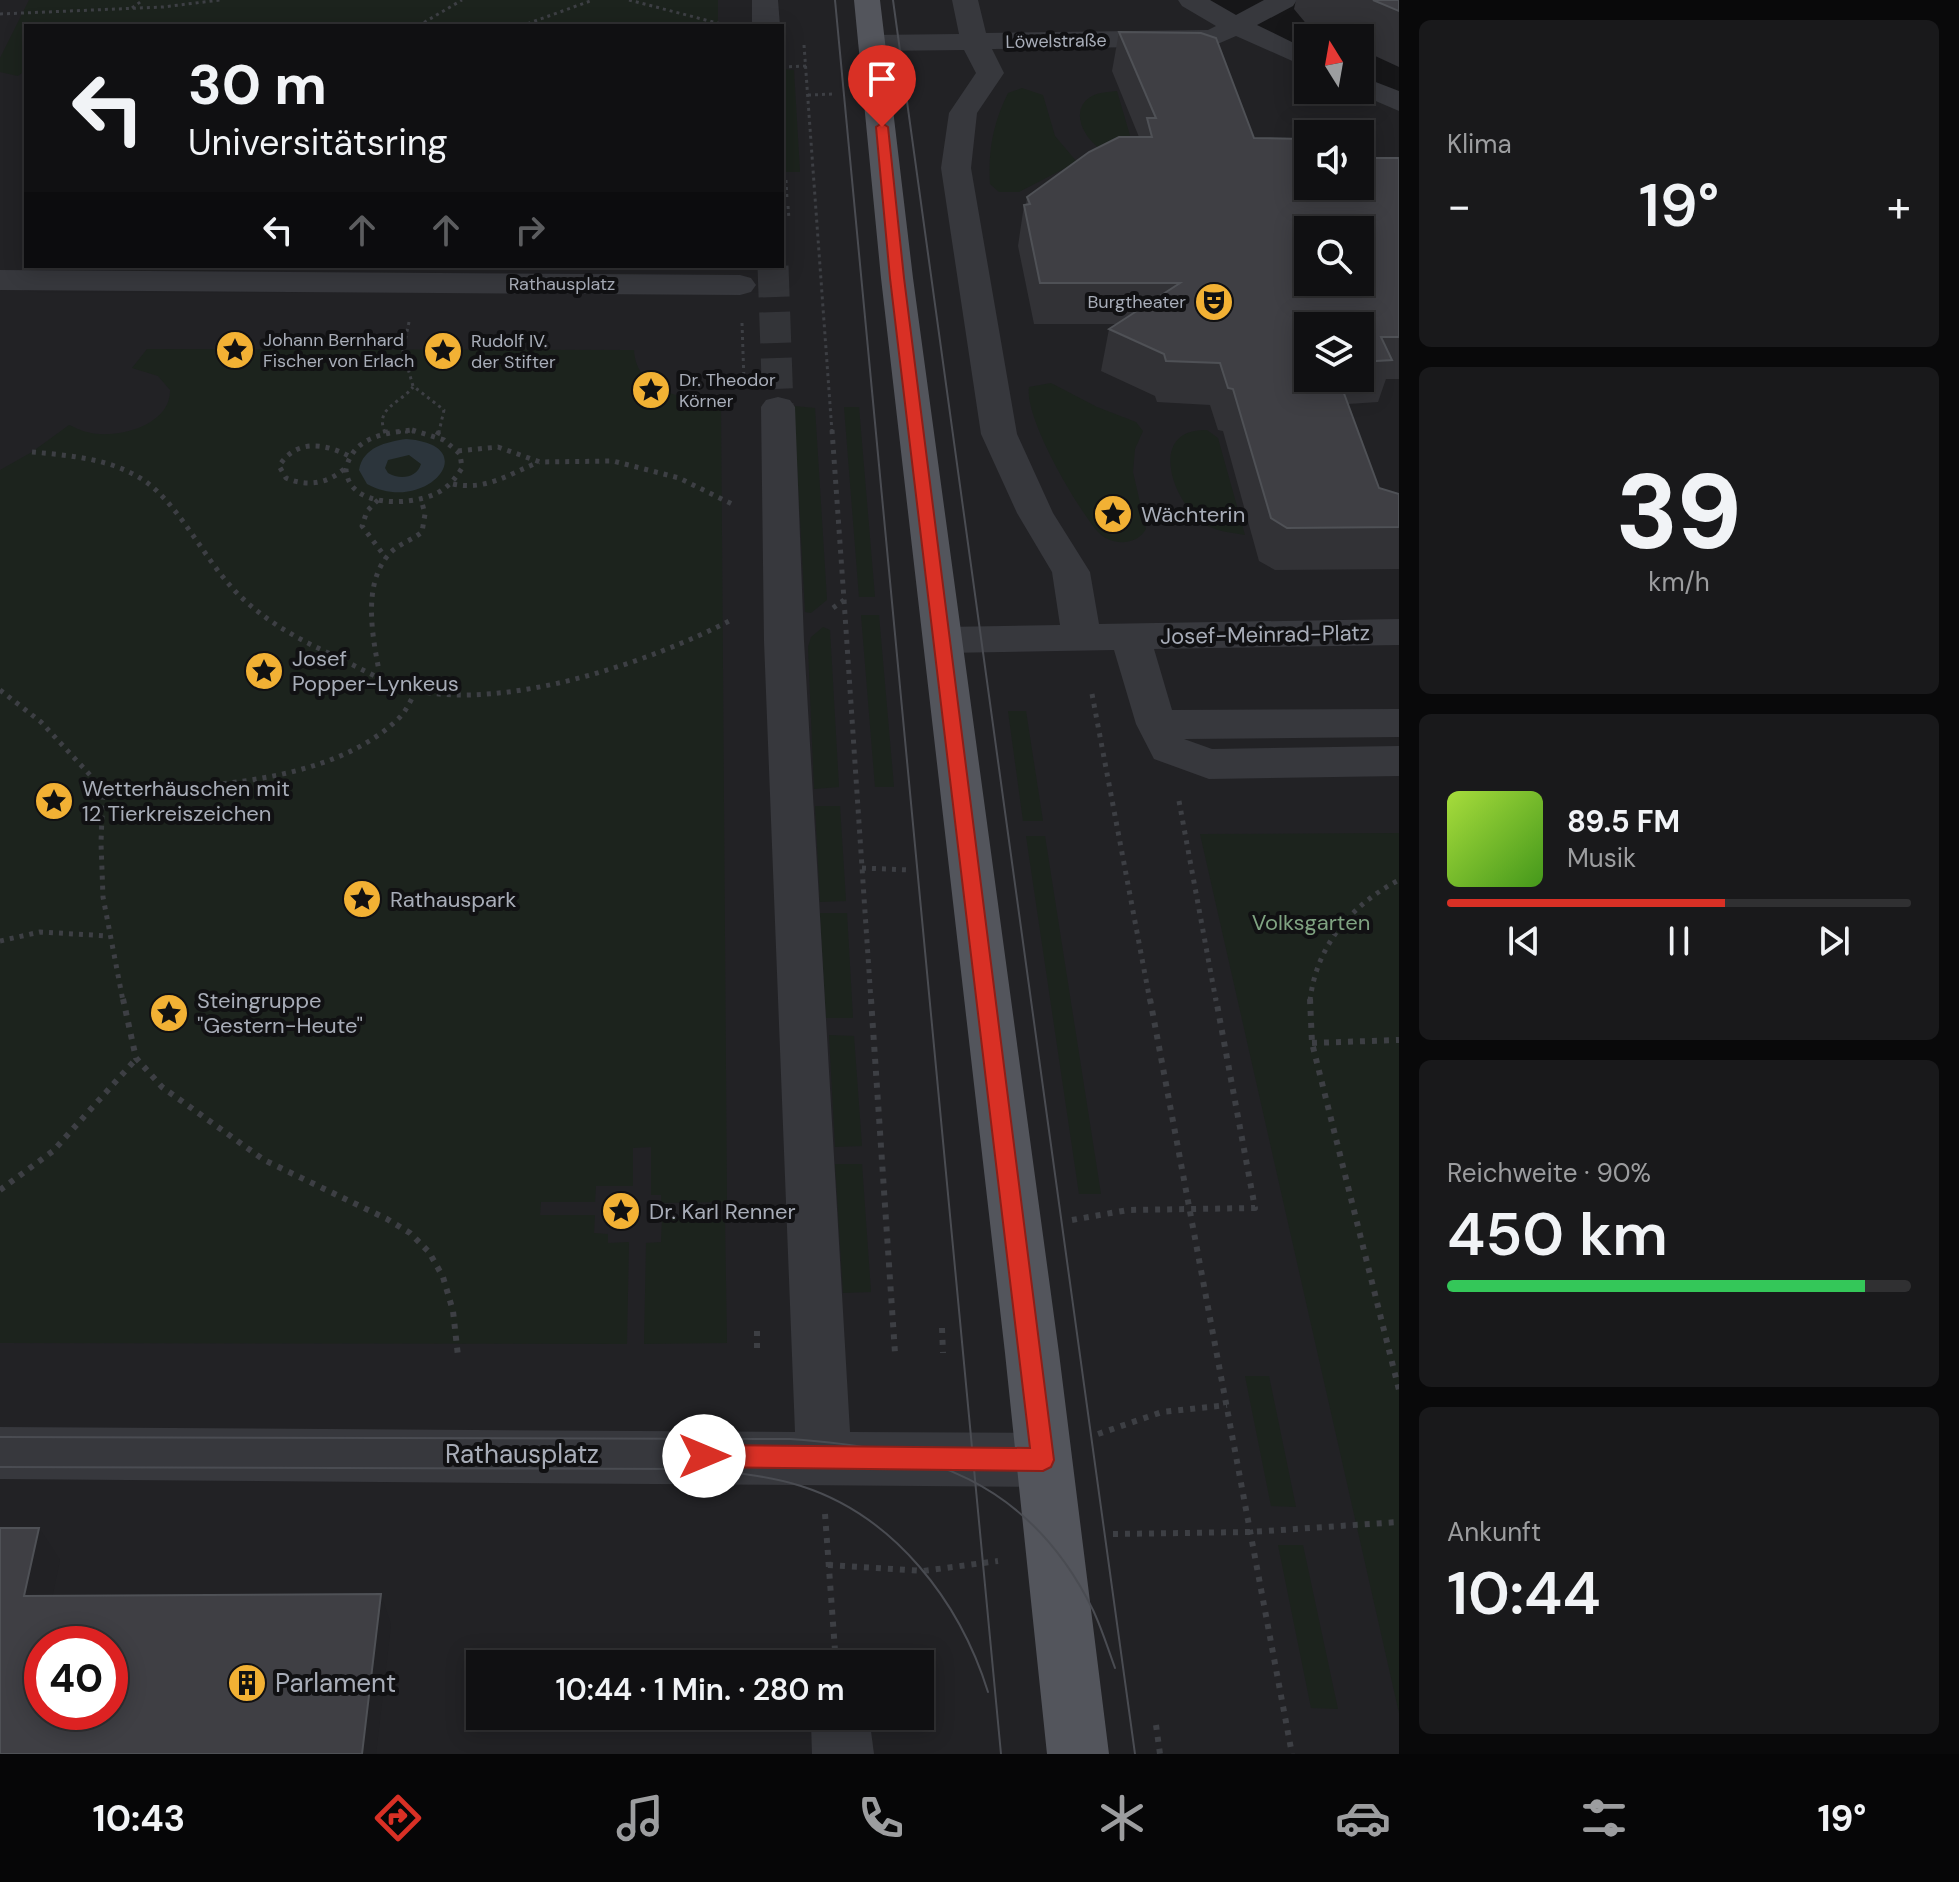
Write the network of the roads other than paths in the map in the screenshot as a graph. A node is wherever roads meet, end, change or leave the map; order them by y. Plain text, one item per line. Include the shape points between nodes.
1 (765, 0) edge
2 (867, 0) edge
3 (965, 0) edge
4 (1191, 0) edge
5 (1284, 0) edge
6 (766, 24) edge
7 (1238, 27) junction
8 (974, 42) junction
9 (872, 43) junction
10 (1294, 53) edge
11 (1374, 90) edge
12 (1399, 102) edge
13 (0, 280) edge
14 (740, 285) dead end
15 (778, 407) tunnel mouth
16 (1399, 632) edge
17 (1081, 636) junction
18 (1130, 636) junction
19 (944, 640) junction
20 (1399, 723) edge
21 (1162, 736) junction
22 (1399, 761) edge
23 (0, 1453) edge
24 (824, 1457) junction
25 (1043, 1460) junction
26 (1078, 1754) edge

1 - 6 street
2 - 9 main road
3 - 8 street
4 - 7 street
5 - 7 street, Löwelstraße
7 - 8 street, Löwelstraße via 1213,38
7 - 10 street
8 - 9 street, Löwelstraße
8 - 17 street via 990,73 963,113 956,168 999,434 1035,513 1071,572
9 - 19 main road
11 - 12 street
13 - 14 street, Rathausplatz
15 - 24 street via 784,641
16 - 18 street, Josef-Meinrad-Platz
17 - 18 street, Josef-Meinrad-Platz
17 - 19 street, Josef-Meinrad-Platz
18 - 21 street, Josef-Meinrad-Platz
19 - 25 main road
20 - 21 street
21 - 22 street via 1209,764
23 - 24 street, Rathausplatz
24 - 25 street, Rathausplatz
25 - 26 main road

